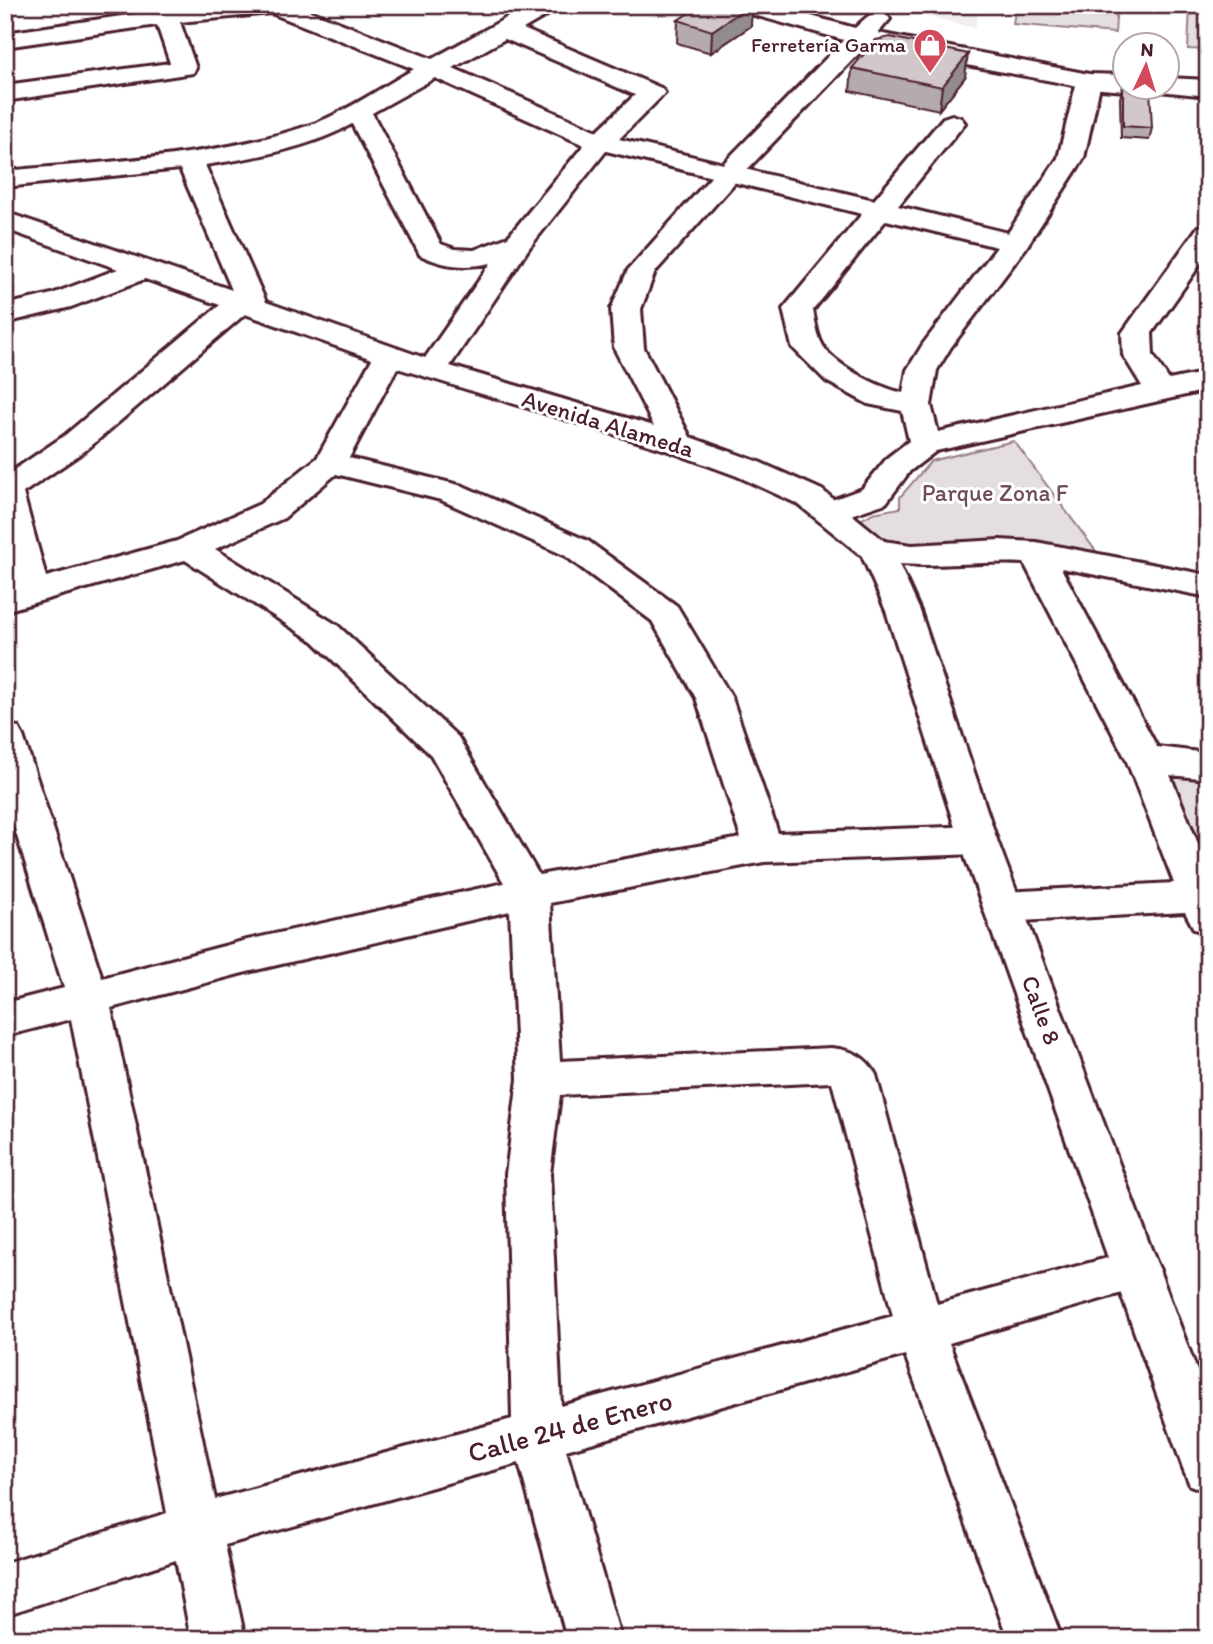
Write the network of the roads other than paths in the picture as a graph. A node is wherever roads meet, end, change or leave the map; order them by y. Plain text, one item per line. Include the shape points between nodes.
1 (548, 5) edge
2 (744, 5) edge
3 (818, 5) edge
4 (278, 6) edge
5 (166, 17) junction
6 (868, 28) junction
7 (503, 29) junction
8 (5, 40) edge
9 (1112, 60) edge
10 (1182, 67) edge
11 (433, 68) junction
12 (1208, 68) edge
13 (1089, 81) junction
14 (1112, 82) edge
15 (1182, 87) edge
16 (1208, 88) edge
17 (5, 93) edge
18 (358, 110) junction
19 (952, 123) dead end
20 (600, 142) junction
21 (189, 160) junction
22 (729, 174) junction
23 (5, 179) edge
24 (880, 210) junction
25 (5, 220) edge
26 (1205, 240) edge
27 (518, 243) junction
28 (1015, 243) junction
29 (144, 269) junction
30 (247, 304) junction
31 (5, 314) edge
32 (389, 355) junction
33 (432, 370) junction
34 (1208, 381) edge
35 (1160, 390) junction
36 (916, 405) junction
37 (677, 443) junction
38 (925, 444) junction
39 (330, 463) junction
40 (6, 488) edge
41 (830, 512) junction
42 (189, 548) junction
43 (876, 551) junction
44 (1036, 553) junction
45 (1208, 586) edge
46 (19, 597) edge
47 (5, 736) edge
48 (1145, 759) junction
49 (1208, 766) edge
50 (978, 840) junction
51 (764, 848) junction
52 (529, 892) junction
53 (1003, 906) junction
54 (1203, 907) edge
55 (88, 998) junction
56 (5, 1020) edge
57 (540, 1079) junction
58 (1137, 1270) junction
59 (920, 1329) junction
60 (537, 1436) junction
61 (1208, 1468) edge
62 (195, 1529) junction
63 (5, 1589) edge
64 (218, 1639) edge
65 (594, 1639) edge
66 (1035, 1639) edge

1 - 7 street
2 - 6 street
3 - 6 street
4 - 5 street
4 - 11 street
5 - 8 street
5 - 17 street via 184,68
6 - 9 street
6 - 13 street
6 - 22 street
7 - 11 street
7 - 20 street via 652,93
10 - 12 street
11 - 18 street
11 - 20 street
13 - 14 street
13 - 28 street via 1071,158
15 - 16 street
18 - 21 street via 305,135
18 - 27 street via 429,249 461,260 483,258
19 - 24 street
20 - 22 street
20 - 27 street
21 - 23 street
21 - 30 street
22 - 24 street
22 - 37 street via 642,270 626,309 629,348
24 - 28 street
24 - 36 street via 798,309 807,347 837,375 878,397
25 - 29 street, Avenida Alameda
26 - 35 street via 1137,334 1138,355
27 - 33 street
28 - 36 street via 927,361
29 - 30 street, Avenida Alameda
29 - 31 street via 61,302
30 - 32 street, Avenida Alameda
30 - 40 street via 75,443
32 - 33 street, Avenida Alameda
32 - 39 street
33 - 37 street, Avenida Alameda
34 - 35 street
35 - 38 street
36 - 38 street
37 - 41 street, Avenida Alameda via 748,469 810,497
38 - 41 street via 899,464 874,496
39 - 42 street via 272,511
39 - 51 street via 452,492 576,548 665,614 714,698
40 - 46 street
41 - 43 street, Avenida Alameda
42 - 46 street
42 - 52 street via 325,633 445,746
43 - 44 street, Avenida Alameda via 912,556
43 - 50 street, Calle 8 via 903,611
44 - 45 street, Avenida Alameda
44 - 48 street
47 - 55 street
48 - 49 street
48 - 54 street
50 - 51 street
50 - 53 street, Calle 8
51 - 52 street
52 - 55 street via 243,957
52 - 57 street
53 - 54 street
53 - 58 street, Calle 8
55 - 56 street
55 - 62 street
57 - 59 street via 842,1066 854,1075
57 - 60 street via 528,1174
58 - 59 street, Calle 24 de Enero
58 - 61 street, Calle 8
59 - 60 street, Calle 24 de Enero
59 - 66 street
60 - 62 street, Calle 24 de Enero
60 - 65 street
62 - 63 street, Calle 24 de Enero
62 - 64 street

